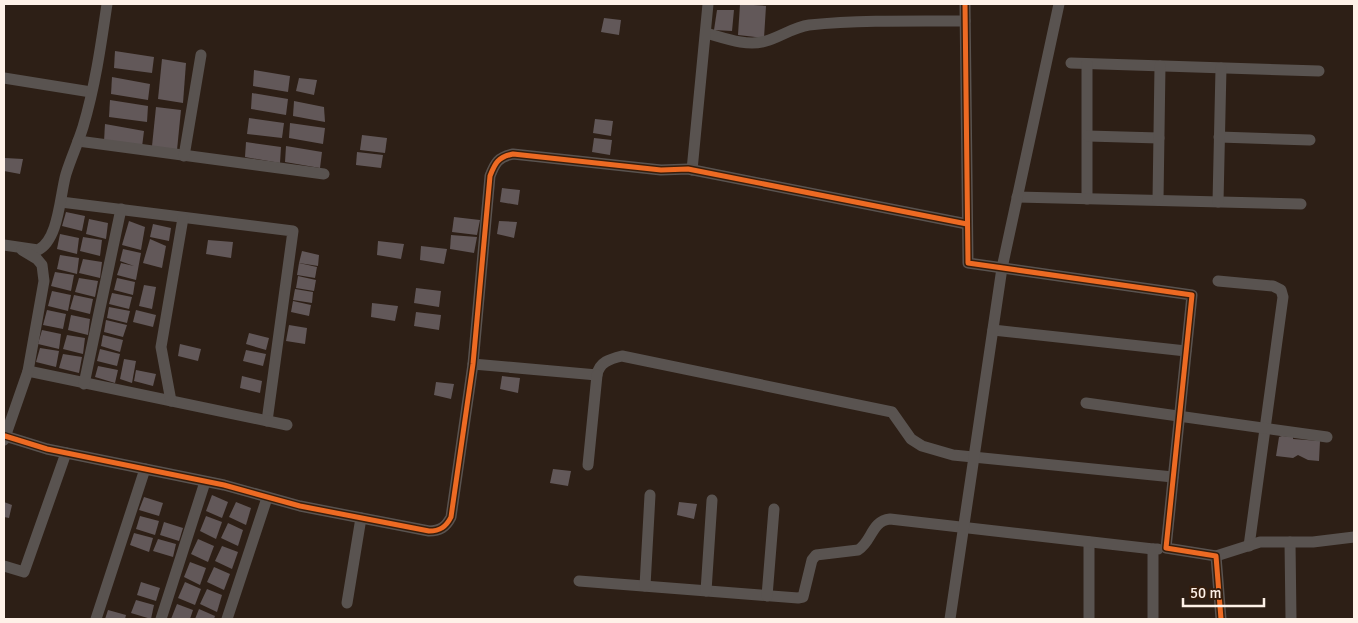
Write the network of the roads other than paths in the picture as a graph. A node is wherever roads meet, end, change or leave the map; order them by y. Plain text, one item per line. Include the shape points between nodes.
1 (108, 4) edge
2 (708, 4) edge
3 (965, 4) edge
4 (1059, 4) edge
5 (965, 21) junction
6 (706, 33) junction
7 (201, 55) dead end
8 (1071, 63) dead end
9 (1087, 64) junction
10 (1160, 66) junction
11 (1221, 68) junction
12 (1318, 71) dead end
13 (4, 78) edge
14 (91, 92) junction
15 (1088, 136) junction
16 (1219, 137) junction
17 (1159, 138) junction
18 (1310, 140) dead end
19 (78, 141) junction
20 (184, 156) junction
21 (692, 170) junction
22 (324, 174) dead end
23 (1017, 197) junction
24 (1088, 199) junction
25 (1158, 200) junction
26 (61, 202) junction
27 (1218, 202) junction
28 (1301, 204) dead end
29 (121, 209) junction
30 (182, 218) junction
31 (967, 224) junction
32 (4, 245) edge
33 (16, 247) junction
34 (1002, 268) junction
35 (1218, 281) dead end
36 (993, 330) junction
37 (1186, 351) junction
38 (473, 364) junction
39 (28, 371) junction
40 (597, 375) junction
41 (84, 384) junction
42 (171, 401) junction
43 (1086, 403) dead end
44 (1180, 415) junction
45 (267, 421) junction
46 (287, 425) dead end
47 (1265, 427) junction
48 (1327, 437) dead end
49 (4, 438) edge
50 (66, 453) junction
51 (974, 458) junction
52 (588, 465) dead end
53 (145, 469) junction
54 (1173, 477) junction
55 (205, 482) junction
56 (650, 494) dead end
57 (267, 498) junction
58 (712, 500) dead end
59 (774, 509) dead end
60 (361, 518) junction
61 (963, 527) junction
62 (1354, 537) edge
63 (1089, 542) junction
64 (1290, 542) junction
65 (1249, 546) junction
66 (1166, 548) junction
67 (1152, 549) junction
68 (1216, 556) junction
69 (4, 566) edge
70 (579, 581) dead end
71 (645, 586) junction
72 (706, 591) junction
73 (767, 596) junction
74 (347, 603) dead end
75 (96, 619) edge
76 (161, 619) edge
77 (227, 619) edge
78 (950, 619) edge
79 (1089, 619) edge
80 (1153, 619) edge
81 (1221, 619) edge
82 (1292, 619) edge

1 - 14 street
2 - 6 street
3 - 5 street
4 - 23 street
5 - 6 street via 806,25 765,42 734,41
5 - 31 street
6 - 21 street
7 - 20 street
8 - 9 street
9 - 10 street
9 - 15 street
10 - 11 street
10 - 17 street
11 - 12 street
11 - 16 street
13 - 14 street
14 - 19 street
15 - 17 street
15 - 24 street
16 - 18 street
16 - 27 street
17 - 25 street
19 - 20 street
19 - 26 street via 65,175
20 - 22 street
21 - 31 street
21 - 38 street via 661,170 513,154 495,162 490,176
23 - 24 street
23 - 34 street
24 - 25 street
25 - 27 street
26 - 29 street
26 - 33 street via 48,242 38,250
27 - 28 street
29 - 30 street
29 - 41 street
30 - 42 street via 161,347
30 - 45 street via 293,231
31 - 34 street via 968,263
32 - 33 street
33 - 39 street via 37,259 44,274
34 - 36 street
34 - 37 street via 1192,295
35 - 47 street via 1273,286 1281,290 1283,297
36 - 37 street
36 - 51 street
37 - 44 street
38 - 40 street
38 - 60 street via 448,522 437,531 429,531
39 - 41 street
39 - 49 street
40 - 51 street via 603,363 622,356 892,412 911,439 922,446
40 - 52 street
41 - 42 street
42 - 45 street
43 - 44 street
44 - 47 street
44 - 54 street
45 - 46 street
47 - 48 street
47 - 65 street
49 - 50 street
50 - 53 street
50 - 69 street via 24,572
51 - 54 street
51 - 61 street
53 - 55 street
53 - 75 street
54 - 66 street
55 - 57 street
55 - 76 street
56 - 71 street
57 - 60 street
57 - 77 street
58 - 72 street
59 - 73 street
60 - 74 street
61 - 63 street
61 - 73 street via 883,520 863,547 816,555 803,597
61 - 78 street
62 - 64 street
63 - 67 street
63 - 79 street
64 - 65 street via 1260,542
64 - 82 street
65 - 68 street
66 - 67 street
66 - 68 street
67 - 80 street
68 - 81 street
70 - 71 street
71 - 72 street
72 - 73 street

